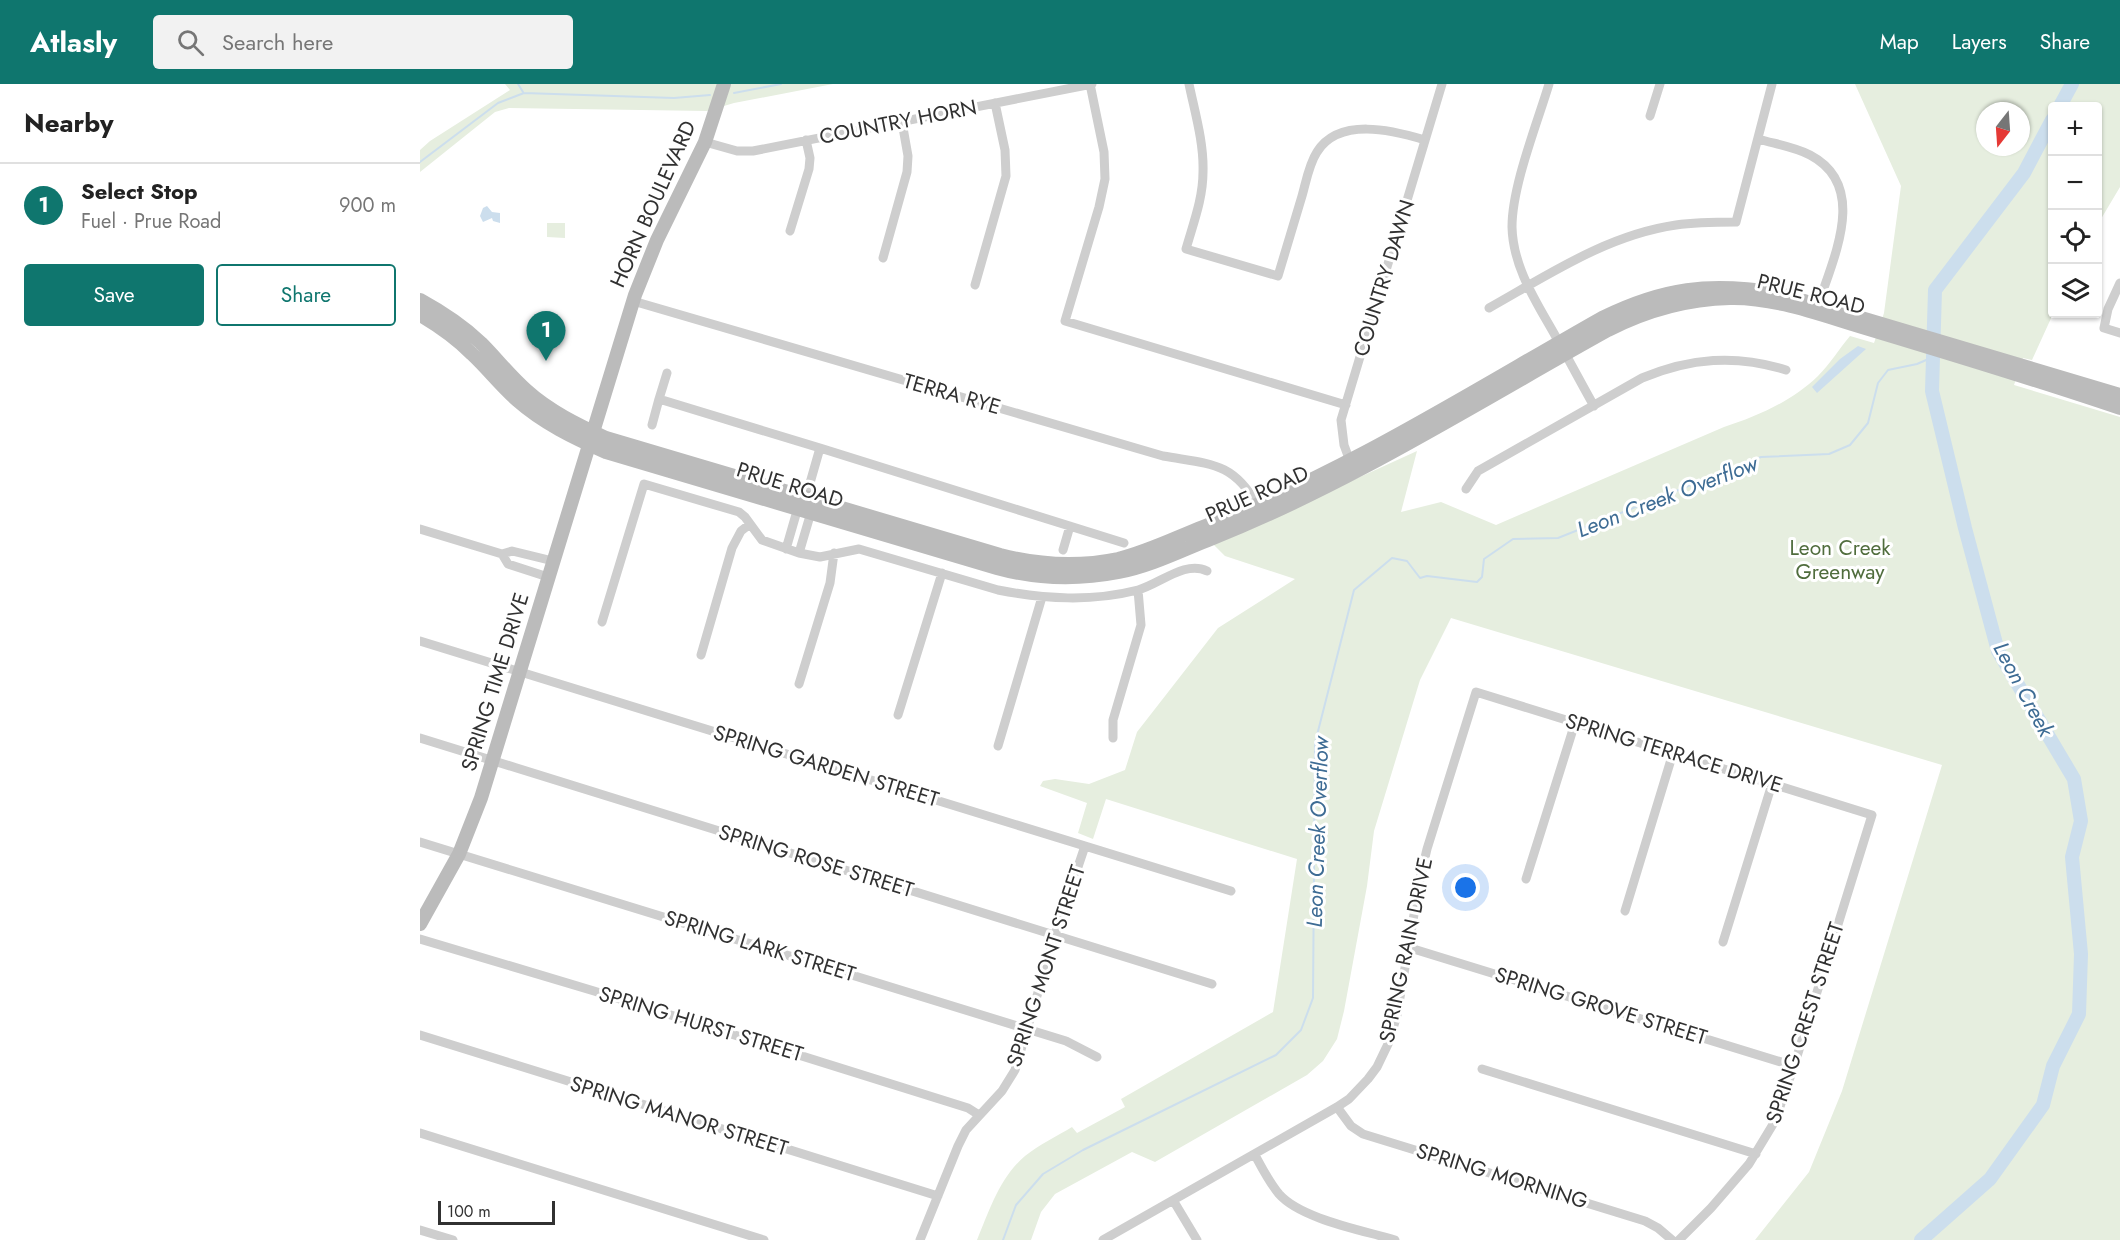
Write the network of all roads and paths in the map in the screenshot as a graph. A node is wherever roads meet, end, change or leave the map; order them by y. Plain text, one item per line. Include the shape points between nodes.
1 (724, 84) edge
2 (1091, 84) edge
3 (1189, 84) edge
4 (1442, 84) edge
5 (1549, 84) edge
6 (1660, 84) edge
7 (1772, 84) edge
8 (995, 103) junction
9 (1650, 116) dead end
10 (902, 122) junction
11 (1758, 139) junction
12 (806, 140) junction
13 (1425, 140) junction
14 (705, 142) junction
15 (790, 231) dead end
16 (883, 258) dead end
17 (2120, 283) edge
18 (975, 285) dead end
19 (1527, 286) junction
20 (633, 301) junction
21 (421, 305) edge
22 (1489, 308) dead end
23 (1817, 309) junction
24 (2120, 333) edge
25 (1562, 348) junction
26 (1786, 370) dead end
27 (2025, 372) junction
28 (667, 373) dead end
29 (2120, 395) edge
30 (660, 399) junction
31 (1346, 405) junction
32 (1594, 406) junction
33 (2120, 408) edge
34 (652, 425) dead end
35 (592, 439) junction
36 (820, 448) junction
37 (1352, 466) junction
38 (1466, 489) dead end
39 (806, 503) junction
40 (1257, 505) junction
41 (750, 524) junction
42 (1070, 526) junction
43 (792, 528) junction
44 (420, 529) edge
45 (806, 532) junction
46 (1124, 543) dead end
47 (786, 549) junction
48 (1063, 550) dead end
49 (525, 553) junction
50 (799, 553) junction
51 (834, 553) junction
52 (502, 554) junction
53 (553, 561) junction
54 (1012, 565) junction
55 (520, 568) junction
56 (1207, 571) dead end
57 (942, 573) junction
58 (548, 577) junction
59 (1138, 590) junction
60 (1042, 597) junction
61 (602, 622) dead end
62 (420, 640) edge
63 (701, 655) dead end
64 (520, 672) junction
65 (799, 684) dead end
66 (1476, 692) joint
67 (898, 715) dead end
68 (1575, 723) junction
69 (420, 738) edge
70 (1113, 738) dead end
71 (998, 746) dead end
72 (1673, 753) junction
73 (493, 760) junction
74 (1772, 784) junction
75 (1872, 815) joint
76 (420, 842) edge
77 (1085, 846) junction
78 (459, 854) junction
79 (1526, 879) dead end
80 (1231, 891) dead end
81 (1625, 911) dead end
82 (420, 924) edge
83 (1055, 934) junction
84 (420, 939) edge
85 (1723, 942) dead end
86 (1407, 947) junction
87 (1212, 984) dead end
88 (1028, 1029) junction
89 (420, 1035) edge
90 (1097, 1058) dead end
91 (1794, 1066) junction
92 (1482, 1069) dead end
93 (1337, 1107) junction
94 (979, 1115) junction
95 (420, 1133) edge
96 (1756, 1154) junction
97 (1255, 1155) junction
98 (938, 1196) junction
99 (1173, 1200) junction
100 (420, 1230) edge
101 (453, 1240) edge
102 (765, 1240) edge
103 (920, 1240) edge
104 (1103, 1240) edge
105 (1197, 1240) edge
106 (1395, 1240) edge
107 (1672, 1240) edge
108 (1679, 1240) edge

1 - 14 main road, HORN BOULEVARD
2 - 8 street, COUNTRY HORN
2 - 31 street via 1105,178 1065,321
3 - 13 street via 1203,172 1186,249 1278,276 1312,161 1324,142 1339,134 1368,130
4 - 13 street, COUNTRY DAWN
5 - 19 street via 1514,206 1512,228
6 - 9 street
7 - 11 street
8 - 10 street, COUNTRY HORN
8 - 18 street via 1006,176
10 - 12 street, COUNTRY HORN
10 - 16 street via 907,172
11 - 19 street via 1736,222 1675,225 1625,238 1587,252
11 - 23 street via 1818,160 1835,179 1843,199 1844,218
12 - 14 street, COUNTRY HORN via 753,151
12 - 15 street via 808,170
13 - 31 street, COUNTRY DAWN
14 - 20 main road, HORN BOULEVARD via 657,240
17 - 24 street via 2104,328
19 - 22 street
19 - 25 street
20 - 35 main road, HORN BOULEVARD
20 - 40 street, TERRA RYE via 1163,456 1201,461 1236,476
21 - 35 main road, PRUE ROAD via 518,401 561,430
23 - 25 main road, PRUE ROAD via 1732,298 1678,303 1630,318
23 - 27 main road, PRUE ROAD
25 - 32 street
25 - 37 main road, PRUE ROAD via 1431,431
26 - 32 street via 1746,360 1697,361 1642,378
27 - 29 main road, PRUE ROAD
27 - 33 main road, PRUE ROAD
28 - 30 street
30 - 34 street
30 - 36 street
31 - 37 street, COUNTRY DAWN via 1341,430
32 - 38 street via 1478,471
35 - 39 main road, PRUE ROAD via 606,452
35 - 53 main road, SPRING TIME DRIVE
36 - 39 street
36 - 42 street
37 - 40 main road, PRUE ROAD
37 - 54 main road, PRUE ROAD via 1246,524 1121,572 1062,578
39 - 43 street
39 - 45 street
39 - 54 main road, PRUE ROAD
40 - 54 main road, PRUE ROAD via 1118,559
41 - 47 street via 762,540
41 - 61 street via 739,512 644,484
41 - 63 street via 732,548
42 - 46 street
42 - 48 street
43 - 45 street
43 - 47 street
44 - 52 street
45 - 50 street
47 - 50 street
49 - 52 street
49 - 53 street
49 - 55 street
50 - 51 street via 820,557
51 - 57 street via 859,549
51 - 65 street via 830,583
52 - 55 street via 508,564
53 - 58 main road, SPRING TIME DRIVE
55 - 58 street
56 - 59 street via 1186,568
57 - 60 street via 998,590
57 - 67 street
58 - 64 main road, SPRING TIME DRIVE
59 - 60 street via 1088,598
59 - 70 street via 1141,625 1113,720
60 - 71 street
62 - 64 street, SPRING GARDEN STREET
64 - 73 main road, SPRING TIME DRIVE
64 - 77 street, SPRING GARDEN STREET
66 - 68 street, SPRING TERRACE DRIVE
66 - 86 street, SPRING RAIN DRIVE via 1427,849
68 - 72 street, SPRING TERRACE DRIVE
68 - 79 street
69 - 73 street, SPRING ROSE STREET
72 - 74 street, SPRING TERRACE DRIVE
72 - 81 street
73 - 78 main road, SPRING TIME DRIVE
73 - 83 street, SPRING ROSE STREET
74 - 75 street, SPRING TERRACE DRIVE
74 - 85 street
75 - 91 street, SPRING CREST STREET
76 - 78 street, SPRING LARK STREET
77 - 80 street, SPRING GARDEN STREET
77 - 83 street, SPRING MONT STREET
78 - 82 main road, SPRING TIME DRIVE
78 - 88 street, SPRING LARK STREET
83 - 87 street, SPRING ROSE STREET
83 - 88 street, SPRING MONT STREET
84 - 94 street, SPRING HURST STREET via 968,1108
86 - 91 street, SPRING GROVE STREET
86 - 93 street, SPRING RAIN DRIVE via 1389,1042 1368,1079
88 - 90 street, SPRING LARK STREET via 1066,1041
88 - 94 street, SPRING MONT STREET via 1006,1086
89 - 98 street, SPRING MANOR STREET
91 - 96 street, SPRING CREST STREET via 1778,1112
92 - 96 street
93 - 97 street, SPRING RAIN DRIVE
93 - 107 street, SPRING MORNING via 1346,1121 1363,1134 1645,1221
94 - 98 street, SPRING MONT STREET via 966,1130
95 - 102 street
96 - 108 street, SPRING CREST STREET
97 - 99 street, SPRING RAIN DRIVE
97 - 106 street via 1280,1195 1298,1209
98 - 103 street, SPRING MONT STREET
99 - 104 street, SPRING RAIN DRIVE
99 - 105 street
100 - 101 street

